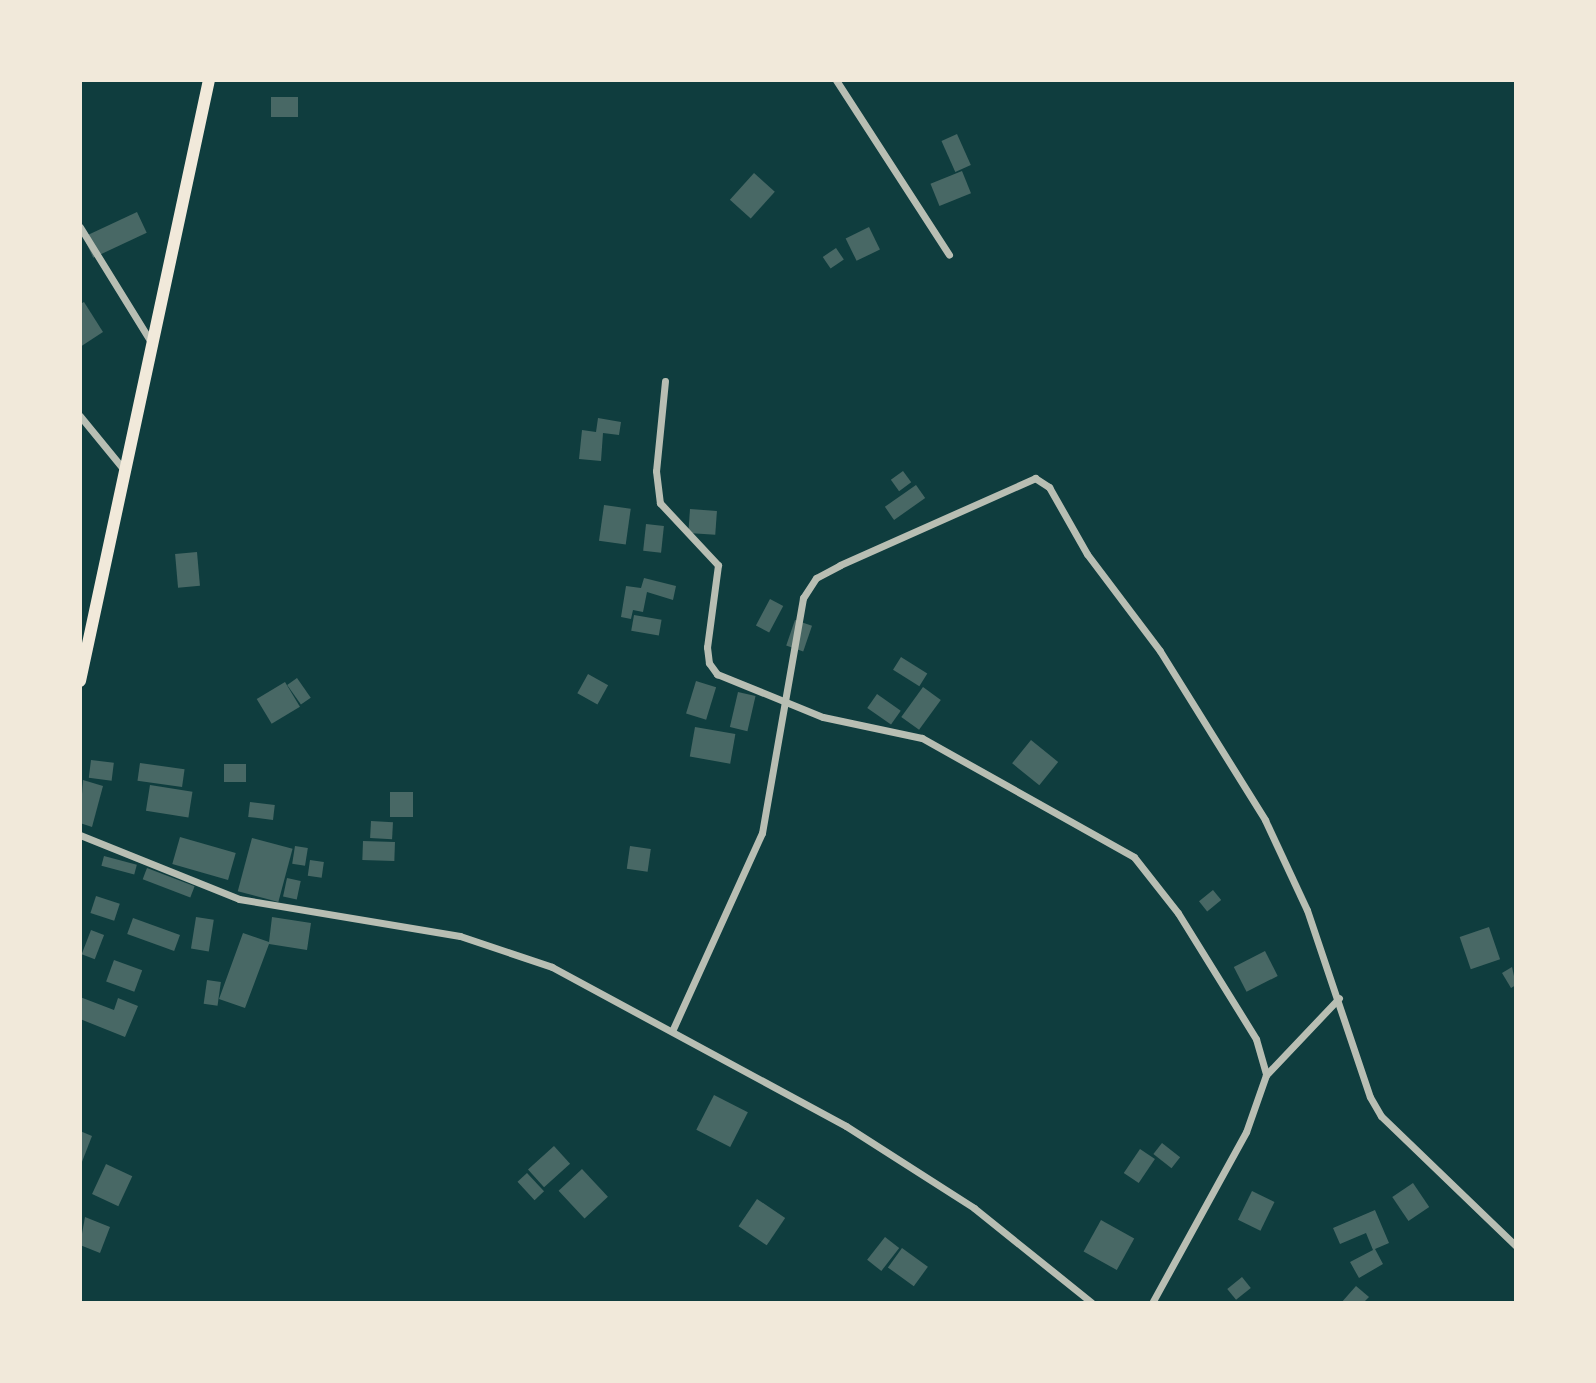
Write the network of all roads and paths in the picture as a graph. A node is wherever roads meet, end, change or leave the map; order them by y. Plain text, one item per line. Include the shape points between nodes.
1 (209, 80) edge
2 (836, 80) edge
3 (80, 227) edge
4 (949, 255) dead end
5 (154, 347) junction
6 (665, 381) dead end
7 (80, 416) edge
8 (126, 472) junction
9 (80, 681) edge
10 (782, 702) junction
11 (80, 835) edge
12 (1339, 998) junction
13 (673, 1029) junction
14 (1266, 1075) junction
15 (1516, 1246) edge
16 (1092, 1303) edge
17 (1152, 1303) edge

1 - 5 main road
2 - 4 street
3 - 5 street
5 - 8 main road
6 - 10 street via 656,471 660,503 718,565 709,663 717,674
7 - 8 street
8 - 9 main road
10 - 12 street via 803,598 816,578 1021,483 1043,481 1087,554 1160,651 1265,820 1307,910
10 - 13 street via 762,833
10 - 14 street via 823,717 922,738 1134,857 1178,913 1256,1039
11 - 13 street via 239,899 460,936 508,950
12 - 14 street
12 - 15 street via 1381,1116
13 - 16 street via 846,1126 974,1208
14 - 17 street via 1246,1132

